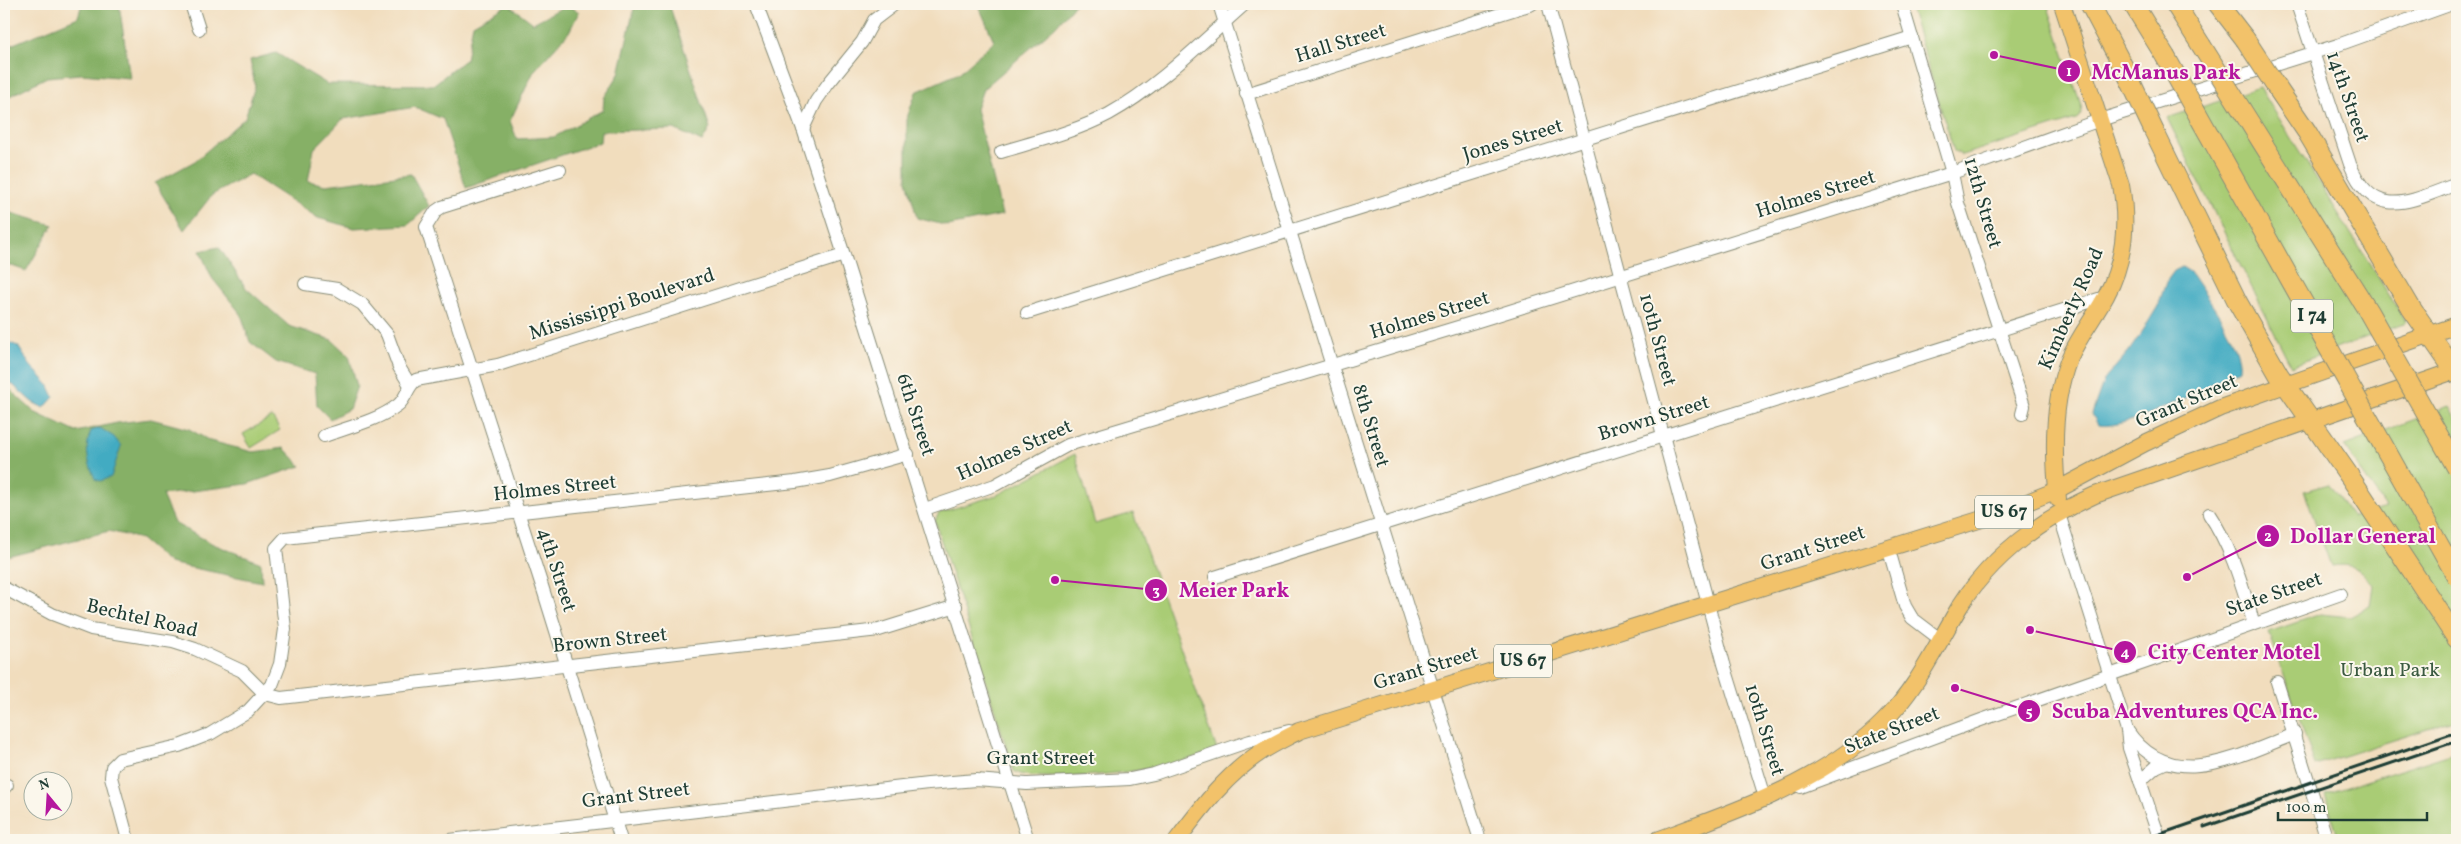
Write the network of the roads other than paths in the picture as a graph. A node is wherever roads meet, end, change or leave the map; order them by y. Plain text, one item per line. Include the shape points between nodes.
1 (191, 4) edge
2 (756, 4) edge
3 (895, 4) edge
4 (1219, 4) edge
5 (1245, 4) edge
6 (1532, 4) edge
7 (1548, 4) edge
8 (1902, 4) edge
9 (2062, 4) edge
10 (2090, 4) edge
11 (2133, 4) edge
12 (2175, 4) edge
13 (2218, 4) edge
14 (2297, 4) edge
15 (2452, 4) edge
16 (1224, 22) junction
17 (199, 28) dead end
18 (1912, 37) junction
19 (2313, 53) junction
20 (1246, 94) junction
21 (2100, 120) junction
22 (803, 129) junction
23 (1584, 139) junction
24 (1001, 152) dead end
25 (560, 170) dead end
26 (1952, 173) junction
27 (2457, 184) edge
28 (1289, 230) junction
29 (844, 255) junction
30 (1621, 276) junction
31 (305, 284) dead end
32 (2105, 297) junction
33 (1027, 313) dead end
34 (2457, 325) edge
35 (2000, 331) junction
36 (2428, 335) junction
37 (1331, 365) junction
38 (472, 370) junction
39 (2457, 372) edge
40 (410, 385) junction
41 (2286, 385) junction
42 (2022, 414) dead end
43 (2310, 420) junction
44 (324, 436) dead end
45 (1664, 436) junction
46 (908, 454) junction
47 (2457, 468) edge
48 (2057, 490) junction
49 (925, 509) junction
50 (518, 512) junction
51 (2059, 514) junction
52 (2209, 514) dead end
53 (1381, 524) junction
54 (1888, 547) junction
55 (1215, 577) dead end
56 (2457, 578) edge
57 (4, 588) edge
58 (2341, 594) dead end
59 (1708, 604) junction
60 (956, 606) junction
61 (2254, 624) junction
62 (2457, 639) edge
63 (1941, 640) junction
64 (567, 664) junction
65 (2110, 675) junction
66 (2277, 682) dead end
67 (1433, 689) junction
68 (266, 694) junction
69 (1338, 719) junction
70 (2127, 730) junction
71 (2295, 734) junction
72 (2167, 762) junction
73 (2140, 781) junction
74 (1010, 782) junction
75 (1766, 800) junction
76 (614, 820) junction
77 (128, 840) edge
78 (450, 840) edge
79 (621, 840) edge
80 (1028, 840) edge
81 (1177, 840) edge
82 (1480, 840) edge
83 (1657, 840) edge
84 (2160, 840) edge
85 (2327, 840) edge

1 - 17 street
2 - 22 street, 6th Street
3 - 22 street via 874,20 862,42 816,101
4 - 16 street, 8th Street
5 - 16 street
6 - 20 street, Hall Street
7 - 23 street, 10th Street
8 - 18 street, 12th Street
9 - 21 main road, Kimberly Road
10 - 41 highway, bridge via 2238,303
11 - 56 highway, I 74, bridge via 2166,56
12 - 47 highway, I 74, bridge via 2368,311
13 - 36 highway, bridge via 2245,38 2307,132
14 - 19 street, 14th Street
15 - 19 street
16 - 20 street, 8th Street
16 - 24 street via 1176,65 1110,114 1079,128
18 - 23 street, Jones Street
18 - 26 street, 12th Street
19 - 21 street
19 - 27 street, 14th Street via 2361,187 2372,196 2388,202 2404,203
20 - 28 street, 8th Street
21 - 26 street
21 - 32 main road, Kimberly Road via 2121,185 2126,212 2123,250
22 - 29 street, 6th Street
23 - 28 street, Jones Street
23 - 30 street, 10th Street
25 - 38 street, 4th Street via 447,205 436,211 426,227
26 - 30 street, Holmes Street
26 - 35 street, 12th Street via 1958,203
28 - 33 street, Jones Street
28 - 37 street, 8th Street
29 - 38 street, Mississippi Boulevard via 498,365
29 - 46 street, 6th Street
30 - 37 street, Holmes Street
30 - 45 street, 10th Street
31 - 40 street via 337,289 362,304 387,334 399,367
32 - 35 street, Brown Street
32 - 48 main road, Kimberly Road via 2080,336 2061,383 2056,411
34 - 36 main road, Grant Street / US 67
35 - 42 street, 12th Street via 2024,406
35 - 45 street, Brown Street
36 - 39 highway
36 - 41 main road, Grant Street / US 67
37 - 49 street, Holmes Street via 1068,445 995,485
37 - 53 street, 8th Street
38 - 40 street, Mississippi Boulevard via 416,380
38 - 50 street, 4th Street
39 - 43 main road, US 67
40 - 44 street via 400,404 374,419
41 - 43 highway
41 - 48 main road, Grant Street / US 67 via 2190,421
43 - 51 main road, US 67 via 2095,495
43 - 62 highway
45 - 53 street, Brown Street
45 - 59 street, 10th Street
46 - 49 street, 6th Street
46 - 50 street, Holmes Street via 830,476 794,482
48 - 51 main road
48 - 54 main road, Grant Street / US 67 via 1995,516
49 - 60 street, 6th Street
50 - 64 street, 4th Street
50 - 68 street, Holmes Street via 285,538 276,548 285,629 280,664
51 - 63 main road, US 67 via 2017,540 1987,569 1960,606
51 - 65 street
52 - 61 street via 2236,565
53 - 55 street, Brown Street
53 - 67 street, 8th Street
54 - 59 main road, Grant Street / US 67
54 - 63 street via 1905,606 1912,618
57 - 68 street, Bechtel Road via 52,614 91,629 174,642 220,659 242,671
58 - 61 street, State Street
59 - 67 main road, Grant Street / US 67
59 - 75 street, 10th Street
60 - 64 street, Brown Street via 879,630
60 - 74 street, 6th Street
61 - 65 street, State Street
63 - 75 main road, US 67 via 1914,686 1884,722 1852,748
64 - 68 street, Brown Street via 295,697 280,698
64 - 76 street, 4th Street
65 - 70 street
65 - 75 street, State Street
66 - 71 street
67 - 69 main road, Grant Street / US 67
67 - 82 street, 8th Street
68 - 77 street via 248,711 210,734 178,746 120,759 112,766 112,778
69 - 74 street, Grant Street via 1250,741 1130,779
69 - 81 main road, US 67 via 1298,731 1262,752 1221,786
70 - 72 street via 2143,749
70 - 73 street via 2129,748
71 - 72 street via 2215,764 2186,766
71 - 85 street
72 - 73 street
73 - 84 street
74 - 76 street, Grant Street via 976,780 928,784
74 - 80 street, 6th Street
75 - 83 main road, State Street / US 67
76 - 78 street, Grant Street
76 - 79 street, 4th Street

